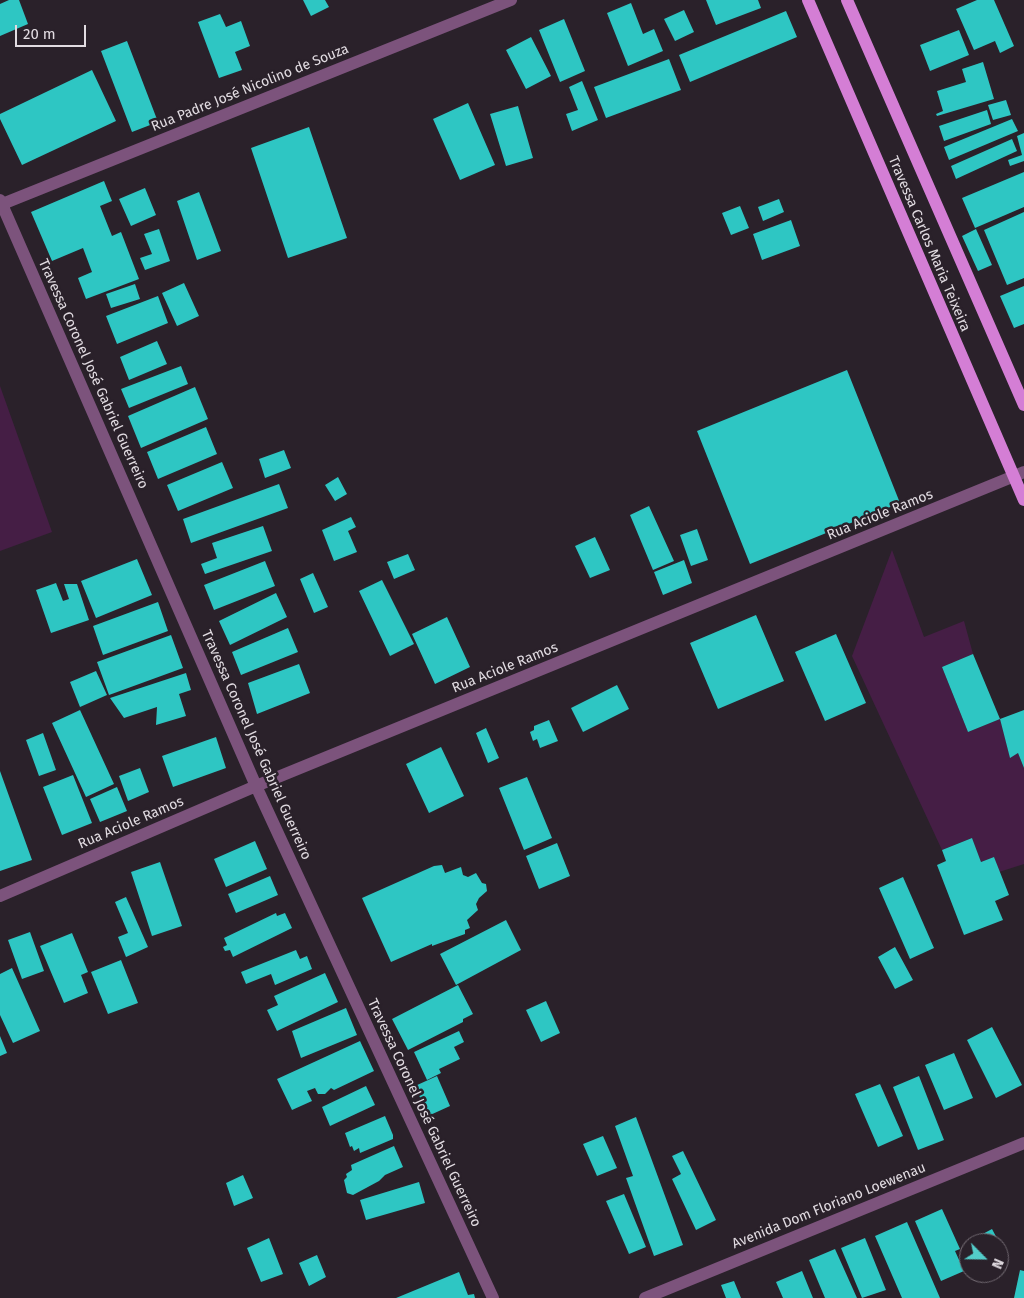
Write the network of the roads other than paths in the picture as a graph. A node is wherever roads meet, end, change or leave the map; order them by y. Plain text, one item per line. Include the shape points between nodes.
1 (511, 0) edge
2 (808, 0) edge
3 (847, 0) edge
4 (1, 203) edge
5 (1024, 405) edge
6 (1019, 474) edge
7 (1024, 500) edge
8 (256, 786) junction
9 (0, 896) edge
10 (1024, 1143) edge
11 (493, 1298) edge
12 (645, 1298) edge

1 - 4 street, Rua Padre José Nicolino de Souza
2 - 6 main road, Travessa Carlos Maria Teixeira
3 - 5 main road, Travessa Carlos Maria Teixeira
4 - 8 street, Travessa Coronel José Gabriel Guerreiro
6 - 7 main road, Travessa Carlos Maria Teixeira
6 - 8 street, Rua Aciole Ramos
8 - 9 street, Rua Aciole Ramos
8 - 11 street, Travessa Coronel José Gabriel Guerreiro
10 - 12 street, Avenida Dom Floriano Loewenau

